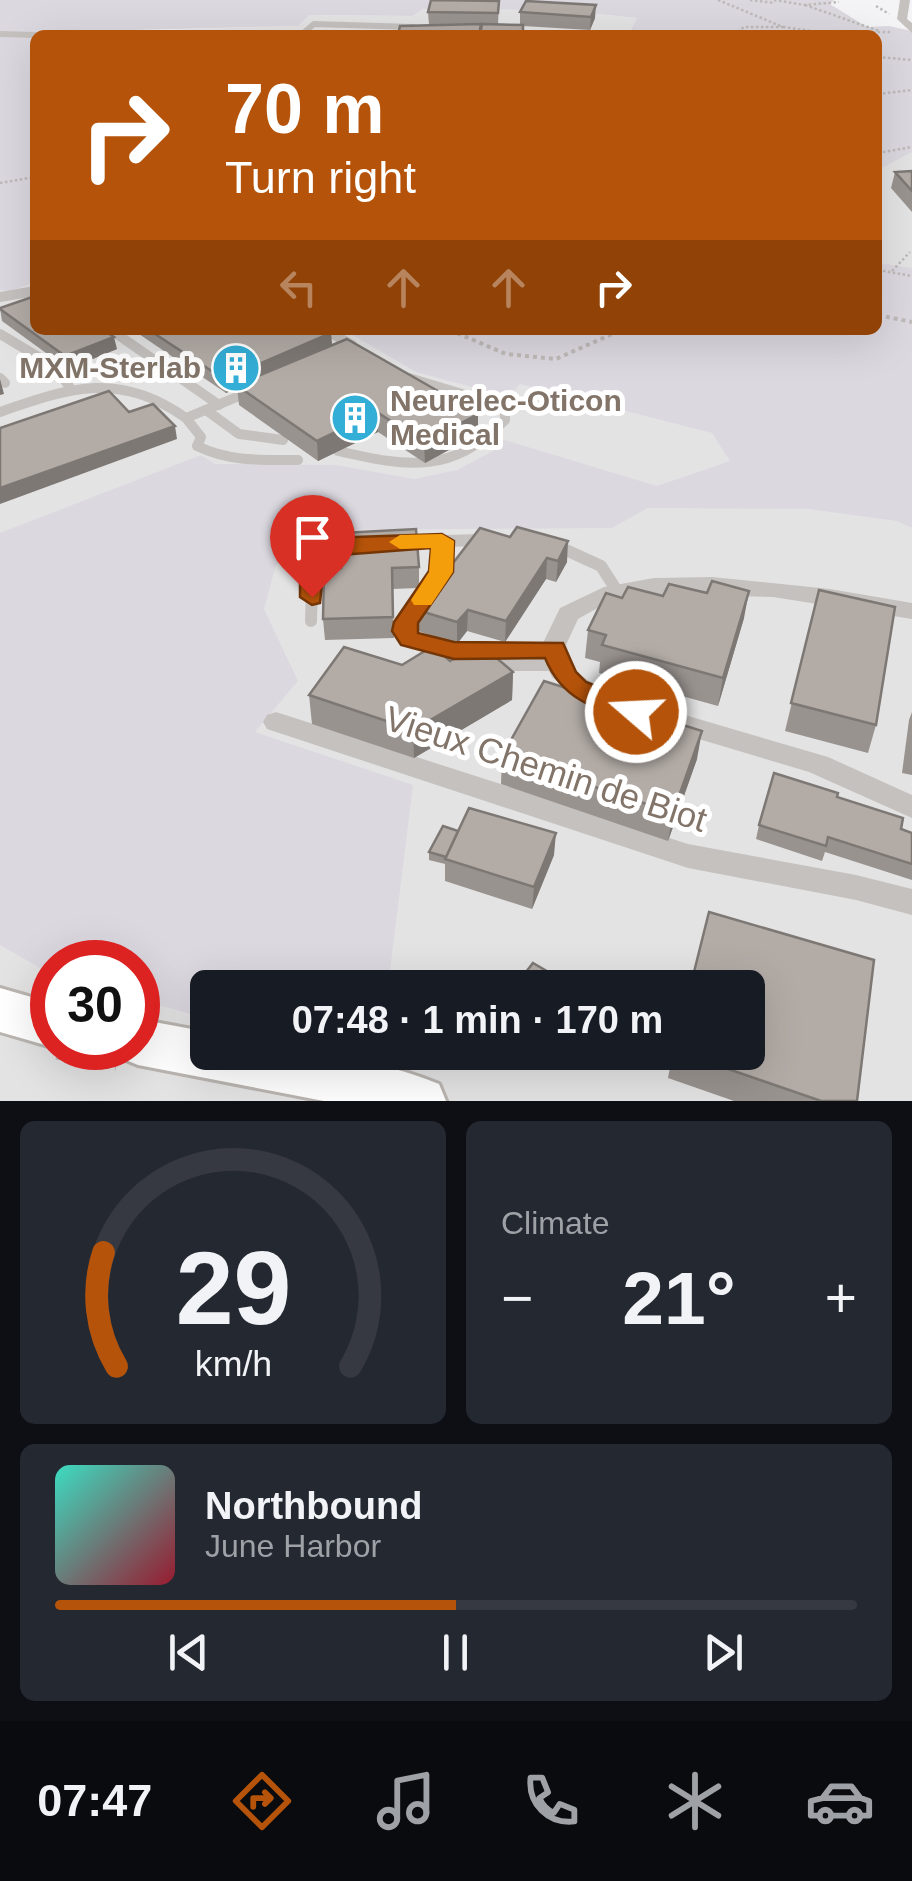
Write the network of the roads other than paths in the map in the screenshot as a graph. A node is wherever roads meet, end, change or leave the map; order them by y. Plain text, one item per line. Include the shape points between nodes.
1 (905, 0) edge
2 (422, 27) edge
3 (306, 30) edge
4 (912, 30) edge
5 (0, 34) edge
6 (30, 35) edge
7 (30, 292) edge
8 (18, 296) junction
9 (0, 297) edge
10 (0, 311) edge
11 (0, 334) edge
12 (118, 335) edge
13 (335, 335) edge
14 (352, 345) junction
15 (336, 353) edge
16 (365, 353) edge
17 (392, 369) edge
18 (268, 383) edge
19 (70, 388) junction
20 (218, 405) junction
21 (206, 410) junction
22 (0, 412) edge
23 (186, 418) junction
24 (283, 440) dead end
25 (338, 452) edge
26 (298, 460) dead end
27 (495, 539) edge
28 (442, 541) junction
29 (538, 541) edge
30 (395, 542) edge
31 (375, 543) edge
32 (617, 591) junction
33 (912, 611) edge
34 (311, 621) dead end
35 (556, 657) junction
36 (468, 666) edge
37 (276, 722) dead end
38 (912, 807) edge
39 (912, 902) edge
40 (0, 1010) edge
41 (30, 1019) edge
42 (160, 1046) edge
43 (421, 1101) edge

1 - 4 street via 902,19
2 - 3 lane via 314,24
5 - 6 lane
7 - 8 lane
8 - 9 lane
8 - 10 lane
11 - 19 lane via 57,368
12 - 20 lane
13 - 14 lane
14 - 15 lane
14 - 16 lane
17 - 25 lane via 504,407 505,420 479,446 422,467
18 - 20 lane
19 - 22 lane
19 - 23 lane via 118,388 156,399
20 - 21 lane
21 - 23 lane
21 - 24 lane via 238,434
23 - 26 lane via 201,437 198,446 214,456
27 - 28 lane
28 - 30 lane
28 - 35 lane via 441,572 406,622 410,640
29 - 32 lane via 589,557
31 - 34 lane via 343,546 317,563
32 - 33 street via 766,588
32 - 35 street via 575,608 560,624
35 - 36 lane
35 - 38 street via 577,688 594,698 818,764
37 - 39 street, Vieux Chemin de Biot via 688,856 838,881
40 - 41 main road
42 - 43 main road

